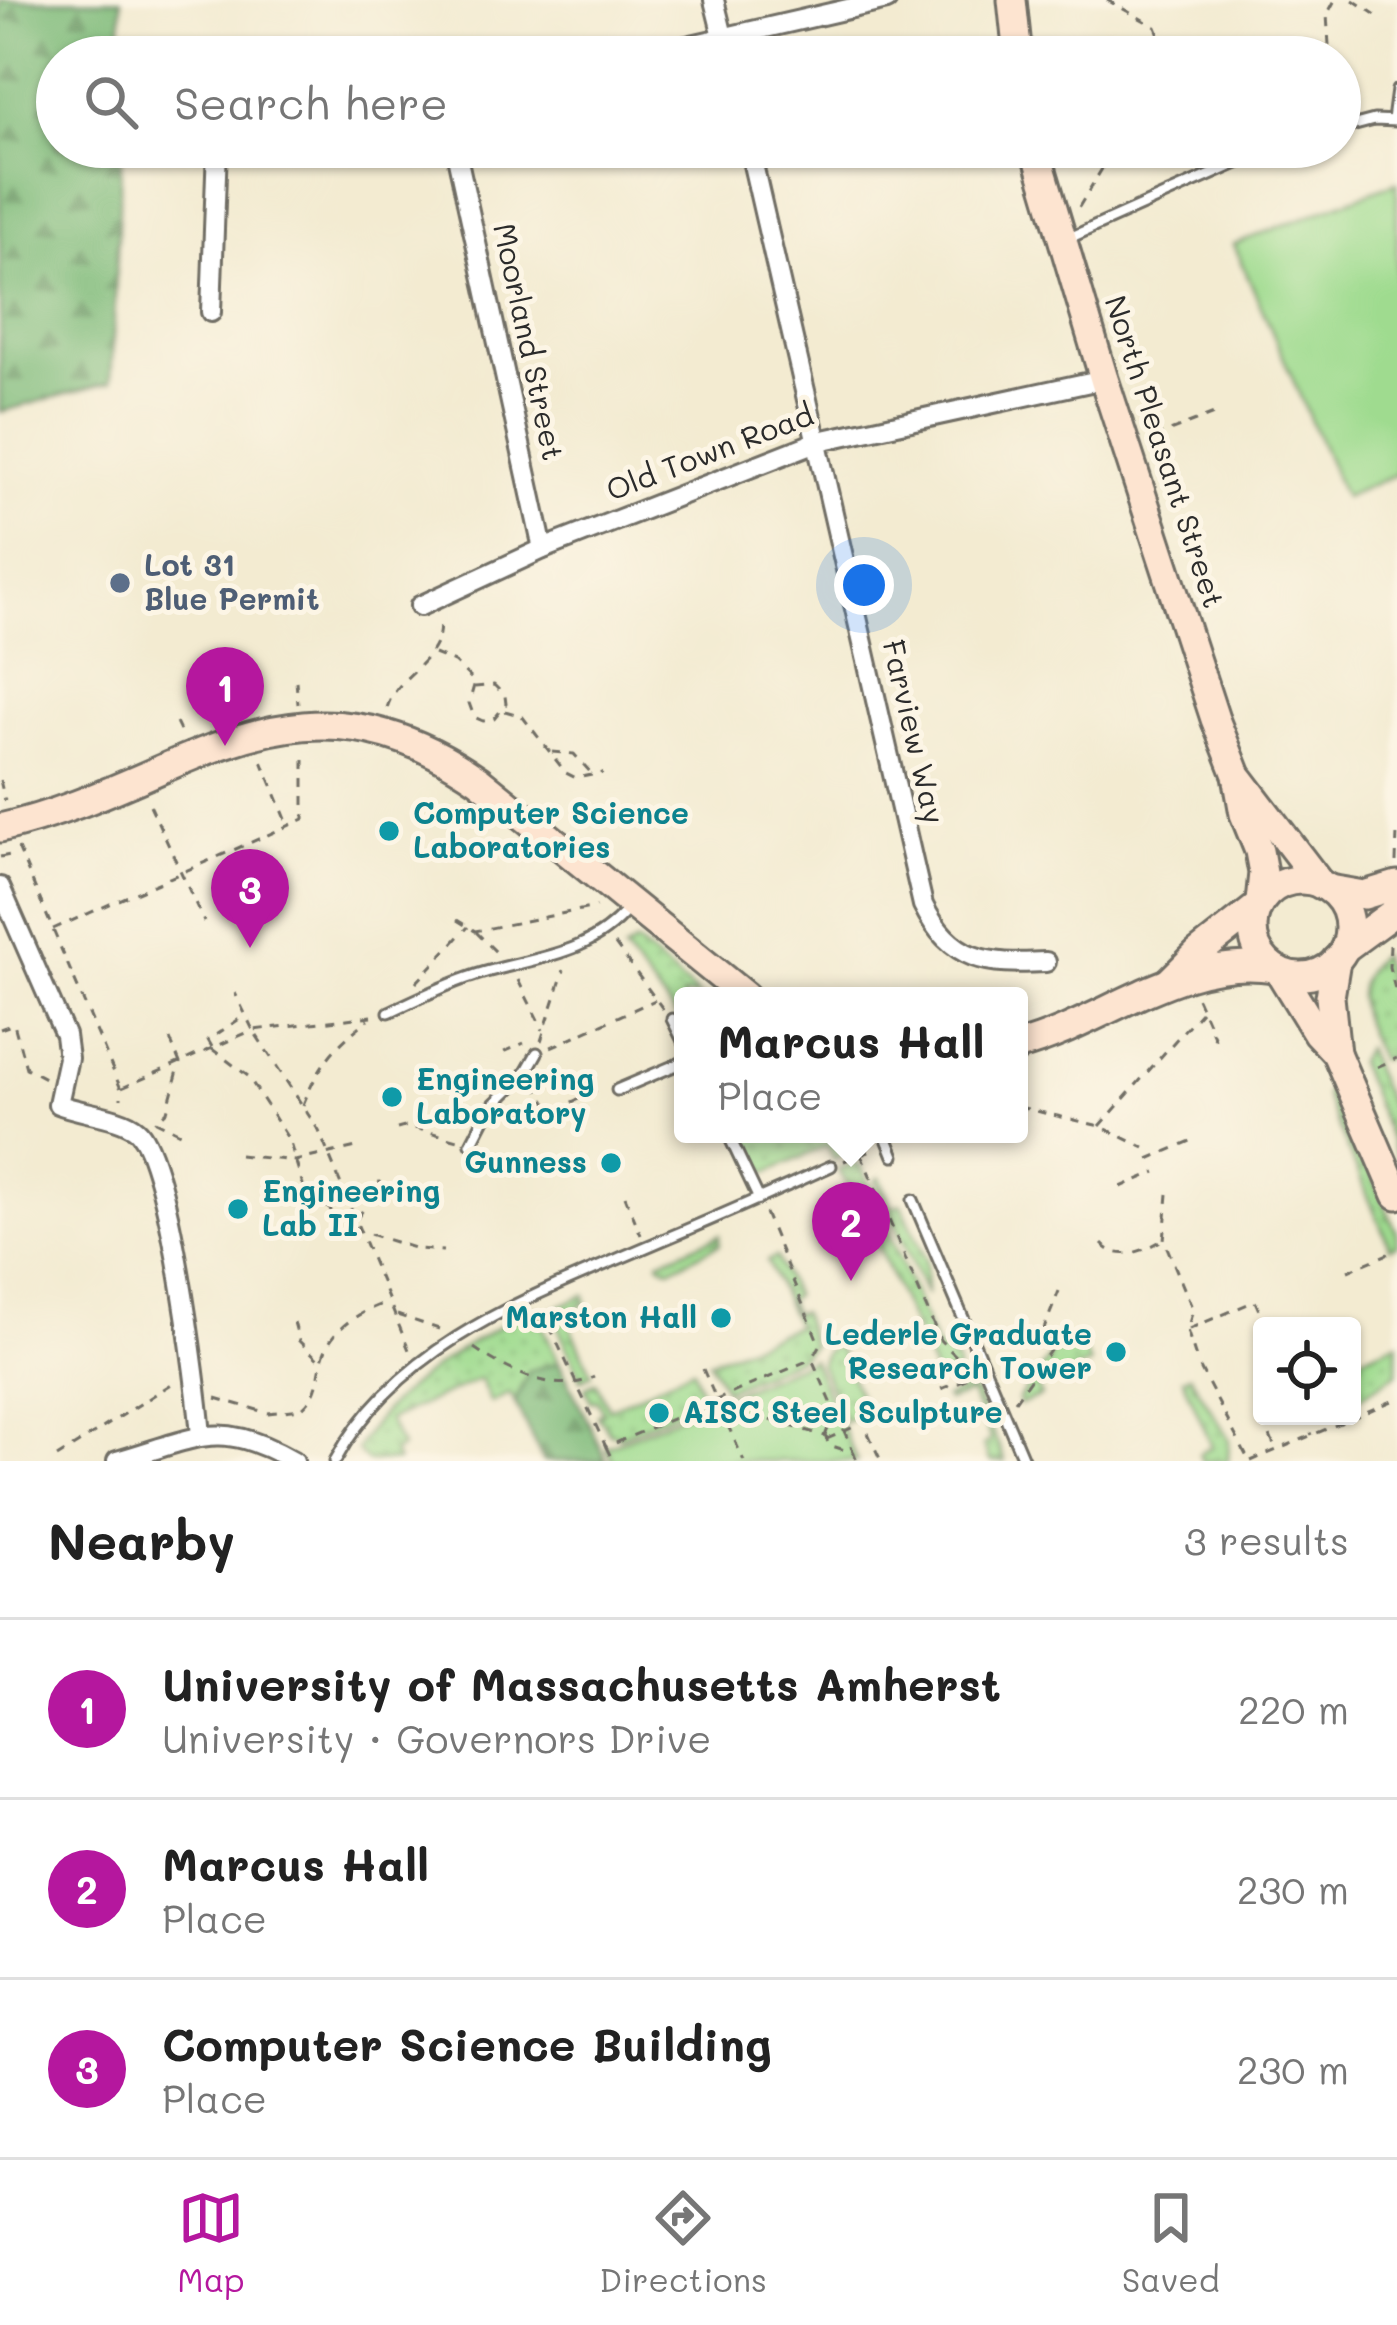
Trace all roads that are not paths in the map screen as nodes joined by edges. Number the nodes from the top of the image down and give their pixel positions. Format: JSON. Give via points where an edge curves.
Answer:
{"nodes":[{"id":1,"x":714,"y":0,"type":"edge"},
{"id":2,"x":887,"y":0,"type":"edge"},
{"id":3,"x":1012,"y":0,"type":"edge"},
{"id":4,"x":723,"y":36,"type":"edge"},
{"id":5,"x":764,"y":36,"type":"edge"},
{"id":6,"x":1016,"y":36,"type":"edge"},
{"id":7,"x":1397,"y":90,"type":"edge"},
{"id":8,"x":1395,"y":120,"type":"edge"},
{"id":9,"x":1361,"y":126,"type":"edge"},
{"id":10,"x":216,"y":168,"type":"edge"},
{"id":11,"x":460,"y":168,"type":"edge"},
{"id":12,"x":754,"y":168,"type":"edge"},
{"id":13,"x":1041,"y":168,"type":"edge"},
{"id":14,"x":1226,"y":168,"type":"edge"},
{"id":15,"x":1062,"y":241,"type":"junction"},
{"id":16,"x":211,"y":312,"type":"dead end"},
{"id":17,"x":1104,"y":379,"type":"junction"},
{"id":18,"x":819,"y":442,"type":"junction"},
{"id":19,"x":543,"y":549,"type":"junction"},
{"id":20,"x":427,"y":603,"type":"road end"},
{"id":21,"x":1237,"y":776,"type":"junction"},
{"id":22,"x":8,"y":826,"type":"edge"},
{"id":23,"x":1397,"y":886,"type":"edge"},
{"id":24,"x":0,"y":887,"type":"edge"},
{"id":25,"x":1325,"y":887,"type":"junction"},
{"id":26,"x":632,"y":904,"type":"junction"},
{"id":27,"x":1259,"y":904,"type":"junction"},
{"id":28,"x":1397,"y":910,"type":"edge"},
{"id":29,"x":1341,"y":954,"type":"junction"},
{"id":30,"x":1046,"y":962,"type":"dead end"},
{"id":31,"x":1276,"y":970,"type":"junction"},
{"id":32,"x":1170,"y":981,"type":"junction"},
{"id":33,"x":734,"y":987,"type":"edge"},
{"id":34,"x":389,"y":1012,"type":"road end"},
{"id":35,"x":672,"y":1019,"type":"road end"},
{"id":36,"x":674,"y":1023,"type":"edge"},
{"id":37,"x":1028,"y":1043,"type":"edge"},
{"id":38,"x":537,"y":1053,"type":"road end"},
{"id":39,"x":1336,"y":1053,"type":"junction"},
{"id":40,"x":674,"y":1066,"type":"edge"},
{"id":41,"x":617,"y":1090,"type":"road end"},
{"id":42,"x":732,"y":1143,"type":"edge"},
{"id":43,"x":889,"y":1143,"type":"edge"},
{"id":44,"x":471,"y":1144,"type":"road end"},
{"id":45,"x":894,"y":1156,"type":"dead end"},
{"id":46,"x":831,"y":1166,"type":"dead end"},
{"id":47,"x":1397,"y":1195,"type":"edge"},
{"id":48,"x":759,"y":1199,"type":"junction"},
{"id":49,"x":913,"y":1200,"type":"dead end"},
{"id":50,"x":201,"y":1436,"type":"junction"},
{"id":51,"x":117,"y":1461,"type":"edge"},
{"id":52,"x":294,"y":1461,"type":"edge"},
{"id":53,"x":335,"y":1461,"type":"edge"},
{"id":54,"x":1024,"y":1461,"type":"edge"}],
"edges":[{"from":1,"to":4,"type":"street"},
{"from":2,"to":5,"type":"street"},
{"from":3,"to":6,"type":"main road"},
{"from":7,"to":8,"type":"lane"},
{"from":8,"to":9,"type":"lane"},
{"from":10,"to":16,"type":"street"},
{"from":11,"to":19,"type":"street","name":"Moorland Street"},
{"from":12,"to":18,"type":"street","name":"Farview Way"},
{"from":13,"to":15,"type":"main road","name":"North Pleasant Street"},
{"from":14,"to":15,"type":"lane"},
{"from":15,"to":17,"type":"main road","name":"North Pleasant Street"},
{"from":17,"to":18,"type":"street","name":"Old Town Road"},
{"from":17,"to":21,"type":"main road","name":"North Pleasant Street"},
{"from":18,"to":19,"type":"street","name":"Old Town Road"},
{"from":18,"to":30,"type":"street","name":"Farview Way","via":[[923,905],[936,932],[958,950],[1008,964]]},
{"from":19,"to":20,"type":"street","name":"Old Town Road"},
{"from":21,"to":25,"type":"main road","name":"North Pleasant Street"},
{"from":21,"to":27,"type":"main road","name":"North Pleasant Street","via":[[1263,873]]},
{"from":22,"to":26,"type":"main road","via":[[93,800],[238,736],[301,724],[354,726],[410,740],[463,769]]},
{"from":23,"to":25,"type":"main road","via":[[1364,895]]},
{"from":24,"to":50,"type":"street","via":[[64,1035],[68,1058],[58,1103],[128,1124],[147,1143],[172,1235]]},
{"from":25,"to":27,"type":"main road","via":[[1284,883]]},
{"from":25,"to":29,"type":"main road","via":[[1347,915]]},
{"from":26,"to":33,"type":"main road"},
{"from":26,"to":34,"type":"lane","via":[[607,932],[570,951],[466,978]]},
{"from":27,"to":31,"type":"main road","via":[[1255,944]]},
{"from":27,"to":32,"type":"main road"},
{"from":28,"to":29,"type":"main road"},
{"from":29,"to":31,"type":"main road","via":[[1318,973]]},
{"from":29,"to":39,"type":"main road","via":[[1330,997]]},
{"from":31,"to":32,"type":"main road","via":[[1239,963]]},
{"from":31,"to":39,"type":"main road"},
{"from":32,"to":37,"type":"main road"},
{"from":35,"to":36,"type":"lane"},
{"from":38,"to":44,"type":"lane","via":[[489,1108]]},
{"from":39,"to":47,"type":"main road"},
{"from":40,"to":41,"type":"lane"},
{"from":42,"to":48,"type":"lane"},
{"from":43,"to":45,"type":"lane"},
{"from":46,"to":48,"type":"lane"},
{"from":48,"to":53,"type":"lane","via":[[535,1294],[455,1338],[382,1400]]},
{"from":49,"to":54,"type":"lane"},
{"from":50,"to":51,"type":"street"},
{"from":50,"to":52,"type":"street","via":[[247,1437]]}]}
